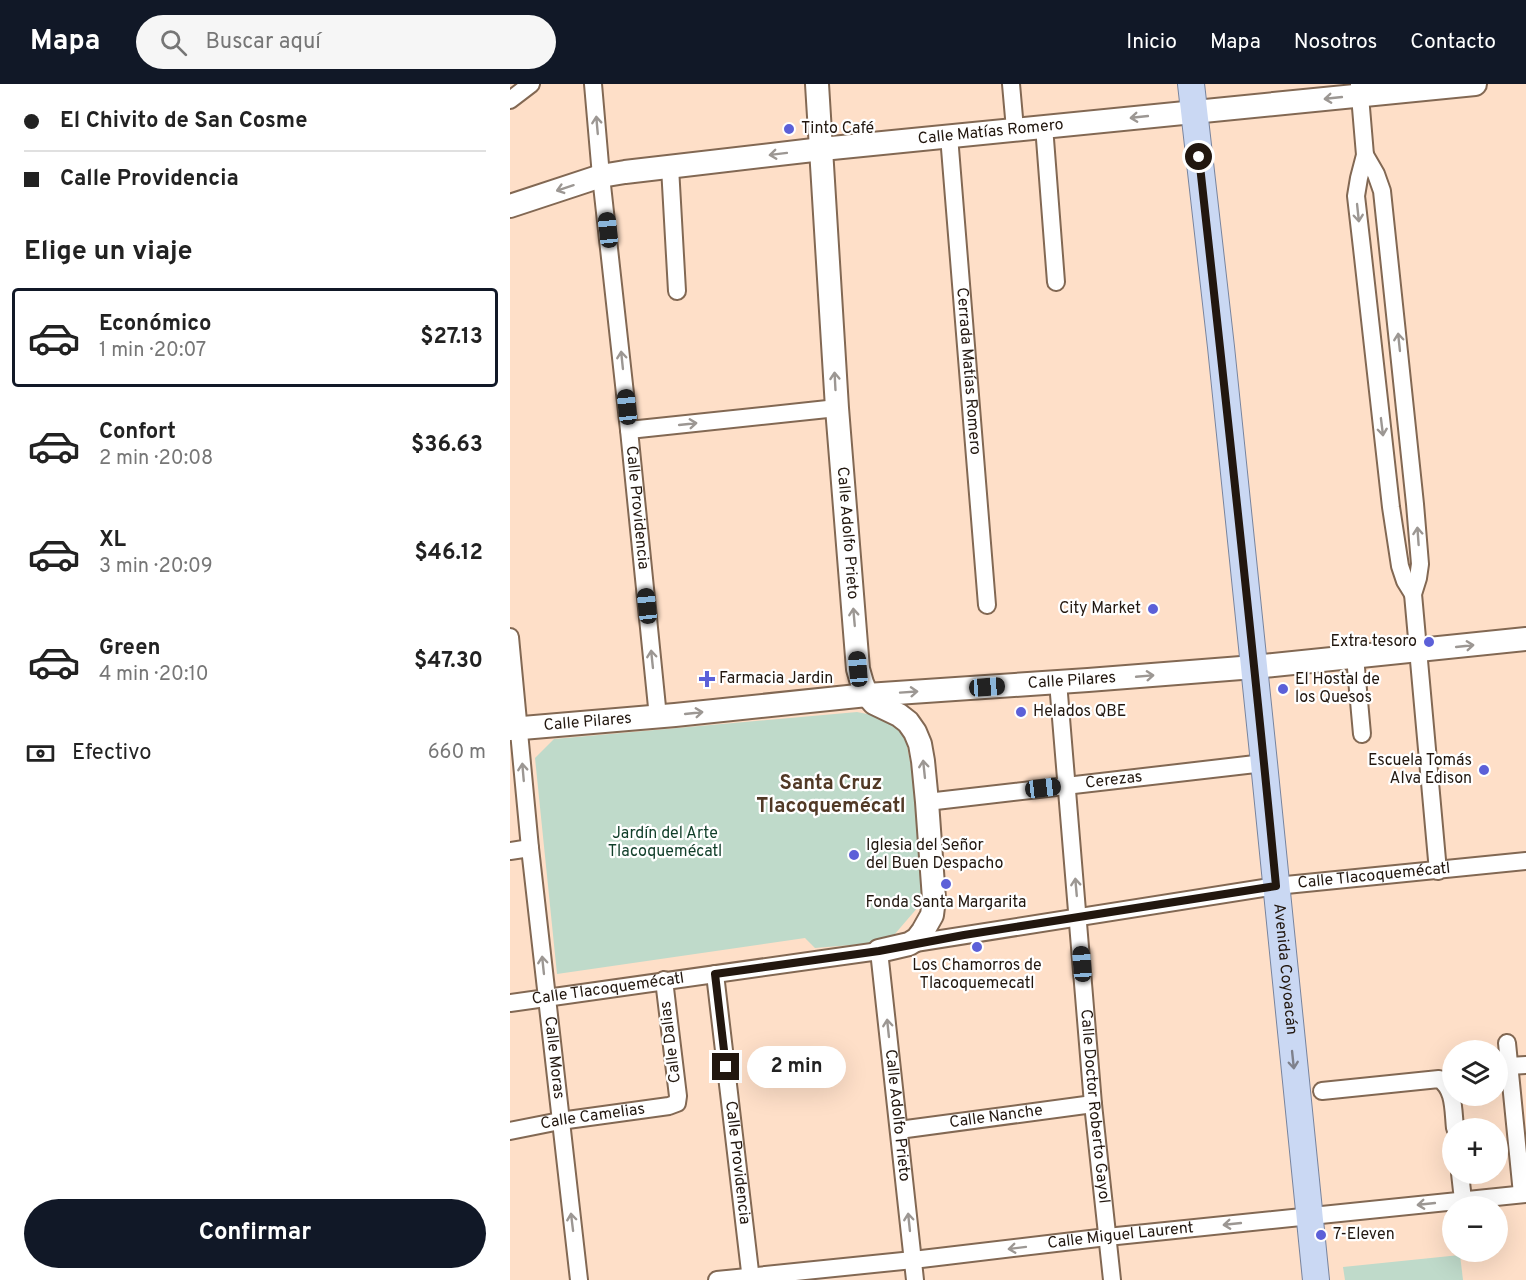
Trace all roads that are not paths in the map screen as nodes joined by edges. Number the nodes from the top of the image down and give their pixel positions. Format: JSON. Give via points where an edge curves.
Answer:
{"nodes":[{"id":1,"x":531,"y":84,"type":"edge"},
{"id":2,"x":593,"y":84,"type":"edge"},
{"id":3,"x":818,"y":84,"type":"edge"},
{"id":4,"x":1011,"y":84,"type":"edge"},
{"id":5,"x":1191,"y":84,"type":"edge"},
{"id":6,"x":1475,"y":84,"type":"edge"},
{"id":7,"x":1359,"y":90,"type":"edge"},
{"id":8,"x":510,"y":100,"type":"edge"},
{"id":9,"x":1194,"y":111,"type":"junction"},
{"id":10,"x":1044,"y":126,"type":"junction"},
{"id":11,"x":1016,"y":129,"type":"junction"},
{"id":12,"x":950,"y":136,"type":"junction"},
{"id":13,"x":822,"y":149,"type":"junction"},
{"id":14,"x":1365,"y":155,"type":"junction"},
{"id":15,"x":670,"y":167,"type":"junction"},
{"id":16,"x":601,"y":176,"type":"junction"},
{"id":17,"x":510,"y":206,"type":"edge"},
{"id":18,"x":1388,"y":246,"type":"junction"},
{"id":19,"x":1362,"y":248,"type":"junction"},
{"id":20,"x":1056,"y":282,"type":"dead end"},
{"id":21,"x":677,"y":291,"type":"dead end"},
{"id":22,"x":1403,"y":386,"type":"junction"},
{"id":23,"x":1378,"y":389,"type":"junction"},
{"id":24,"x":837,"y":408,"type":"junction"},
{"id":25,"x":629,"y":429,"type":"junction"},
{"id":26,"x":1415,"y":504,"type":"junction"},
{"id":27,"x":1391,"y":507,"type":"junction"},
{"id":28,"x":1413,"y":594,"type":"junction"},
{"id":29,"x":987,"y":605,"type":"dead end"},
{"id":30,"x":510,"y":637,"type":"edge"},
{"id":31,"x":1526,"y":639,"type":"edge"},
{"id":32,"x":1418,"y":651,"type":"junction"},
{"id":33,"x":1355,"y":657,"type":"junction"},
{"id":34,"x":1254,"y":667,"type":"junction"},
{"id":35,"x":1058,"y":682,"type":"junction"},
{"id":36,"x":867,"y":695,"type":"junction"},
{"id":37,"x":658,"y":717,"type":"junction"},
{"id":38,"x":515,"y":729,"type":"edge"},
{"id":39,"x":1362,"y":734,"type":"dead end"},
{"id":40,"x":1264,"y":763,"type":"junction"},
{"id":41,"x":1066,"y":785,"type":"junction"},
{"id":42,"x":927,"y":802,"type":"junction"},
{"id":43,"x":530,"y":848,"type":"junction"},
{"id":44,"x":510,"y":851,"type":"edge"},
{"id":45,"x":1526,"y":861,"type":"edge"},
{"id":46,"x":1437,"y":870,"type":"junction"},
{"id":47,"x":1276,"y":886,"type":"junction"},
{"id":48,"x":1078,"y":917,"type":"junction"},
{"id":49,"x":936,"y":930,"type":"junction"},
{"id":50,"x":879,"y":951,"type":"junction"},
{"id":51,"x":715,"y":974,"type":"junction"},
{"id":52,"x":664,"y":980,"type":"junction"},
{"id":53,"x":547,"y":997,"type":"junction"},
{"id":54,"x":510,"y":1003,"type":"edge"},
{"id":55,"x":1508,"y":1045,"type":"edge"},
{"id":56,"x":1518,"y":1065,"type":"edge"},
{"id":57,"x":1322,"y":1091,"type":"dead end"},
{"id":58,"x":677,"y":1103,"type":"joint"},
{"id":59,"x":1093,"y":1104,"type":"junction"},
{"id":60,"x":1454,"y":1118,"type":"edge"},
{"id":61,"x":560,"y":1121,"type":"junction"},
{"id":62,"x":899,"y":1130,"type":"junction"},
{"id":63,"x":510,"y":1131,"type":"edge"},
{"id":64,"x":1524,"y":1194,"type":"edge"},
{"id":65,"x":1504,"y":1196,"type":"edge"},
{"id":66,"x":1442,"y":1202,"type":"edge"},
{"id":67,"x":1309,"y":1217,"type":"junction"},
{"id":68,"x":1107,"y":1237,"type":"junction"},
{"id":69,"x":913,"y":1260,"type":"junction"},
{"id":70,"x":751,"y":1278,"type":"edge"},
{"id":71,"x":579,"y":1280,"type":"edge"},
{"id":72,"x":717,"y":1280,"type":"edge"},
{"id":73,"x":915,"y":1280,"type":"edge"},
{"id":74,"x":1112,"y":1280,"type":"edge"},
{"id":75,"x":1316,"y":1280,"type":"edge"}],
"edges":[{"from":1,"to":8,"type":"street"},
{"from":16,"to":2,"type":"street","name":"Calle Providencia","one_way":true},
{"from":3,"to":13,"type":"street","name":"Calle Adolfo Prieto"},
{"from":4,"to":11,"type":"street"},
{"from":5,"to":9,"type":"main road","name":"Avenida Coyoacán"},
{"from":6,"to":7,"type":"street","name":"Calle Matías Romero"},
{"from":7,"to":9,"type":"street","name":"Calle Matías Romero","one_way":true},
{"from":7,"to":14,"type":"street"},
{"from":9,"to":10,"type":"street","name":"Calle Matías Romero","one_way":true},
{"from":9,"to":34,"type":"main road","name":"Avenida Coyoacán"},
{"from":10,"to":11,"type":"street","name":"Calle Matías Romero"},
{"from":10,"to":20,"type":"street"},
{"from":11,"to":12,"type":"street","name":"Calle Matías Romero"},
{"from":12,"to":13,"type":"street","name":"Calle Matías Romero"},
{"from":12,"to":29,"type":"street","name":"Cerrada Matías Romero"},
{"from":13,"to":15,"type":"street","name":"Calle Matías Romero","one_way":true},
{"from":24,"to":13,"type":"street","name":"Calle Adolfo Prieto","one_way":true},
{"from":14,"to":18,"type":"street","via":[[1382,191]]},
{"from":14,"to":19,"type":"street","one_way":true,"via":[[1356,196]]},
{"from":15,"to":16,"type":"street","name":"Calle Matías Romero"},
{"from":15,"to":21,"type":"street"},
{"from":16,"to":17,"type":"street","name":"Calle Matías Romero","one_way":true},
{"from":25,"to":16,"type":"street","name":"Calle Providencia","one_way":true},
{"from":18,"to":19,"type":"street"},
{"from":22,"to":18,"type":"street","one_way":true},
{"from":19,"to":23,"type":"street"},
{"from":22,"to":23,"type":"street"},
{"from":22,"to":26,"type":"street"},
{"from":23,"to":27,"type":"street","one_way":true},
{"from":25,"to":24,"type":"street","one_way":true},
{"from":36,"to":24,"type":"street","name":"Calle Adolfo Prieto","one_way":true,"via":[[858,669]]},
{"from":37,"to":25,"type":"street","name":"Calle Providencia","one_way":true},
{"from":26,"to":27,"type":"street"},
{"from":28,"to":26,"type":"street","one_way":true,"via":[[1420,564]]},
{"from":27,"to":28,"type":"street","via":[[1400,566]]},
{"from":28,"to":32,"type":"street"},
{"from":30,"to":38,"type":"street","name":"Calle Moras"},
{"from":32,"to":31,"type":"street","name":"Calle Pilares","one_way":true},
{"from":32,"to":33,"type":"street","name":"Calle Pilares"},
{"from":32,"to":46,"type":"street"},
{"from":33,"to":34,"type":"street","name":"Calle Pilares"},
{"from":33,"to":39,"type":"street"},
{"from":35,"to":34,"type":"street","name":"Calle Pilares","one_way":true},
{"from":34,"to":40,"type":"main road","name":"Avenida Coyoacán"},
{"from":36,"to":35,"type":"street","name":"Calle Pilares","one_way":true},
{"from":35,"to":41,"type":"street","name":"Calle Doctor Roberto Gayol"},
{"from":37,"to":36,"type":"street","name":"Calle Pilares","one_way":true},
{"from":42,"to":36,"type":"street","one_way":true,"via":[[915,732],[899,715],[874,704]]},
{"from":37,"to":38,"type":"street","name":"Calle Pilares"},
{"from":43,"to":38,"type":"street","name":"Calle Moras","one_way":true},
{"from":40,"to":41,"type":"street","name":"Cerezas"},
{"from":40,"to":47,"type":"main road","name":"Avenida Coyoacán"},
{"from":41,"to":42,"type":"street","name":"Cerezas"},
{"from":48,"to":41,"type":"street","name":"Calle Doctor Roberto Gayol","one_way":true},
{"from":42,"to":49,"type":"street"},
{"from":43,"to":44,"type":"street"},
{"from":53,"to":43,"type":"street","name":"Calle Moras","one_way":true},
{"from":45,"to":46,"type":"street","name":"Calle Tlacoquemécatl"},
{"from":46,"to":47,"type":"street","name":"Calle Tlacoquemécatl"},
{"from":47,"to":48,"type":"street","name":"Calle Tlacoquemécatl"},
{"from":47,"to":67,"type":"main road","name":"Avenida Coyoacán","one_way":true},
{"from":48,"to":49,"type":"street","name":"Calle Tlacoquemécatl"},
{"from":48,"to":59,"type":"street","name":"Calle Doctor Roberto Gayol"},
{"from":49,"to":50,"type":"street","name":"Calle Tlacoquemécatl","via":[[909,944]]},
{"from":50,"to":51,"type":"street","name":"Calle Tlacoquemécatl"},
{"from":62,"to":50,"type":"street","name":"Calle Adolfo Prieto","one_way":true},
{"from":51,"to":52,"type":"street","name":"Calle Tlacoquemécatl"},
{"from":51,"to":70,"type":"street","name":"Calle Providencia"},
{"from":52,"to":53,"type":"street","name":"Calle Tlacoquemécatl"},
{"from":52,"to":58,"type":"street","name":"Calle Dalias"},
{"from":53,"to":54,"type":"street","name":"Calle Tlacoquemécatl"},
{"from":53,"to":61,"type":"street","name":"Calle Moras"},
{"from":55,"to":56,"type":"street"},
{"from":56,"to":64,"type":"street"},
{"from":57,"to":60,"type":"street","via":[[1439,1079],[1451,1094]]},
{"from":58,"to":61,"type":"street","name":"Calle Camelias"},
{"from":59,"to":62,"type":"street","name":"Calle Nanche"},
{"from":59,"to":68,"type":"street","name":"Calle Doctor Roberto Gayol"},
{"from":61,"to":63,"type":"street","name":"Calle Camelias"},
{"from":71,"to":61,"type":"street","name":"Calle Moras","one_way":true},
{"from":69,"to":62,"type":"street","name":"Calle Adolfo Prieto","one_way":true},
{"from":64,"to":65,"type":"street","name":"Calle Miguel Laurent"},
{"from":66,"to":67,"type":"street","name":"Calle Miguel Laurent","one_way":true},
{"from":67,"to":68,"type":"street","name":"Calle Miguel Laurent","one_way":true},
{"from":67,"to":75,"type":"main road","name":"Avenida Coyoacán"},
{"from":68,"to":69,"type":"street","name":"Calle Miguel Laurent","one_way":true},
{"from":68,"to":74,"type":"street","name":"Calle Doctor Roberto Gayol"},
{"from":69,"to":70,"type":"street","name":"Calle Miguel Laurent"},
{"from":69,"to":73,"type":"street","name":"Calle Adolfo Prieto"},
{"from":70,"to":72,"type":"street","name":"Calle Miguel Laurent"}]}
